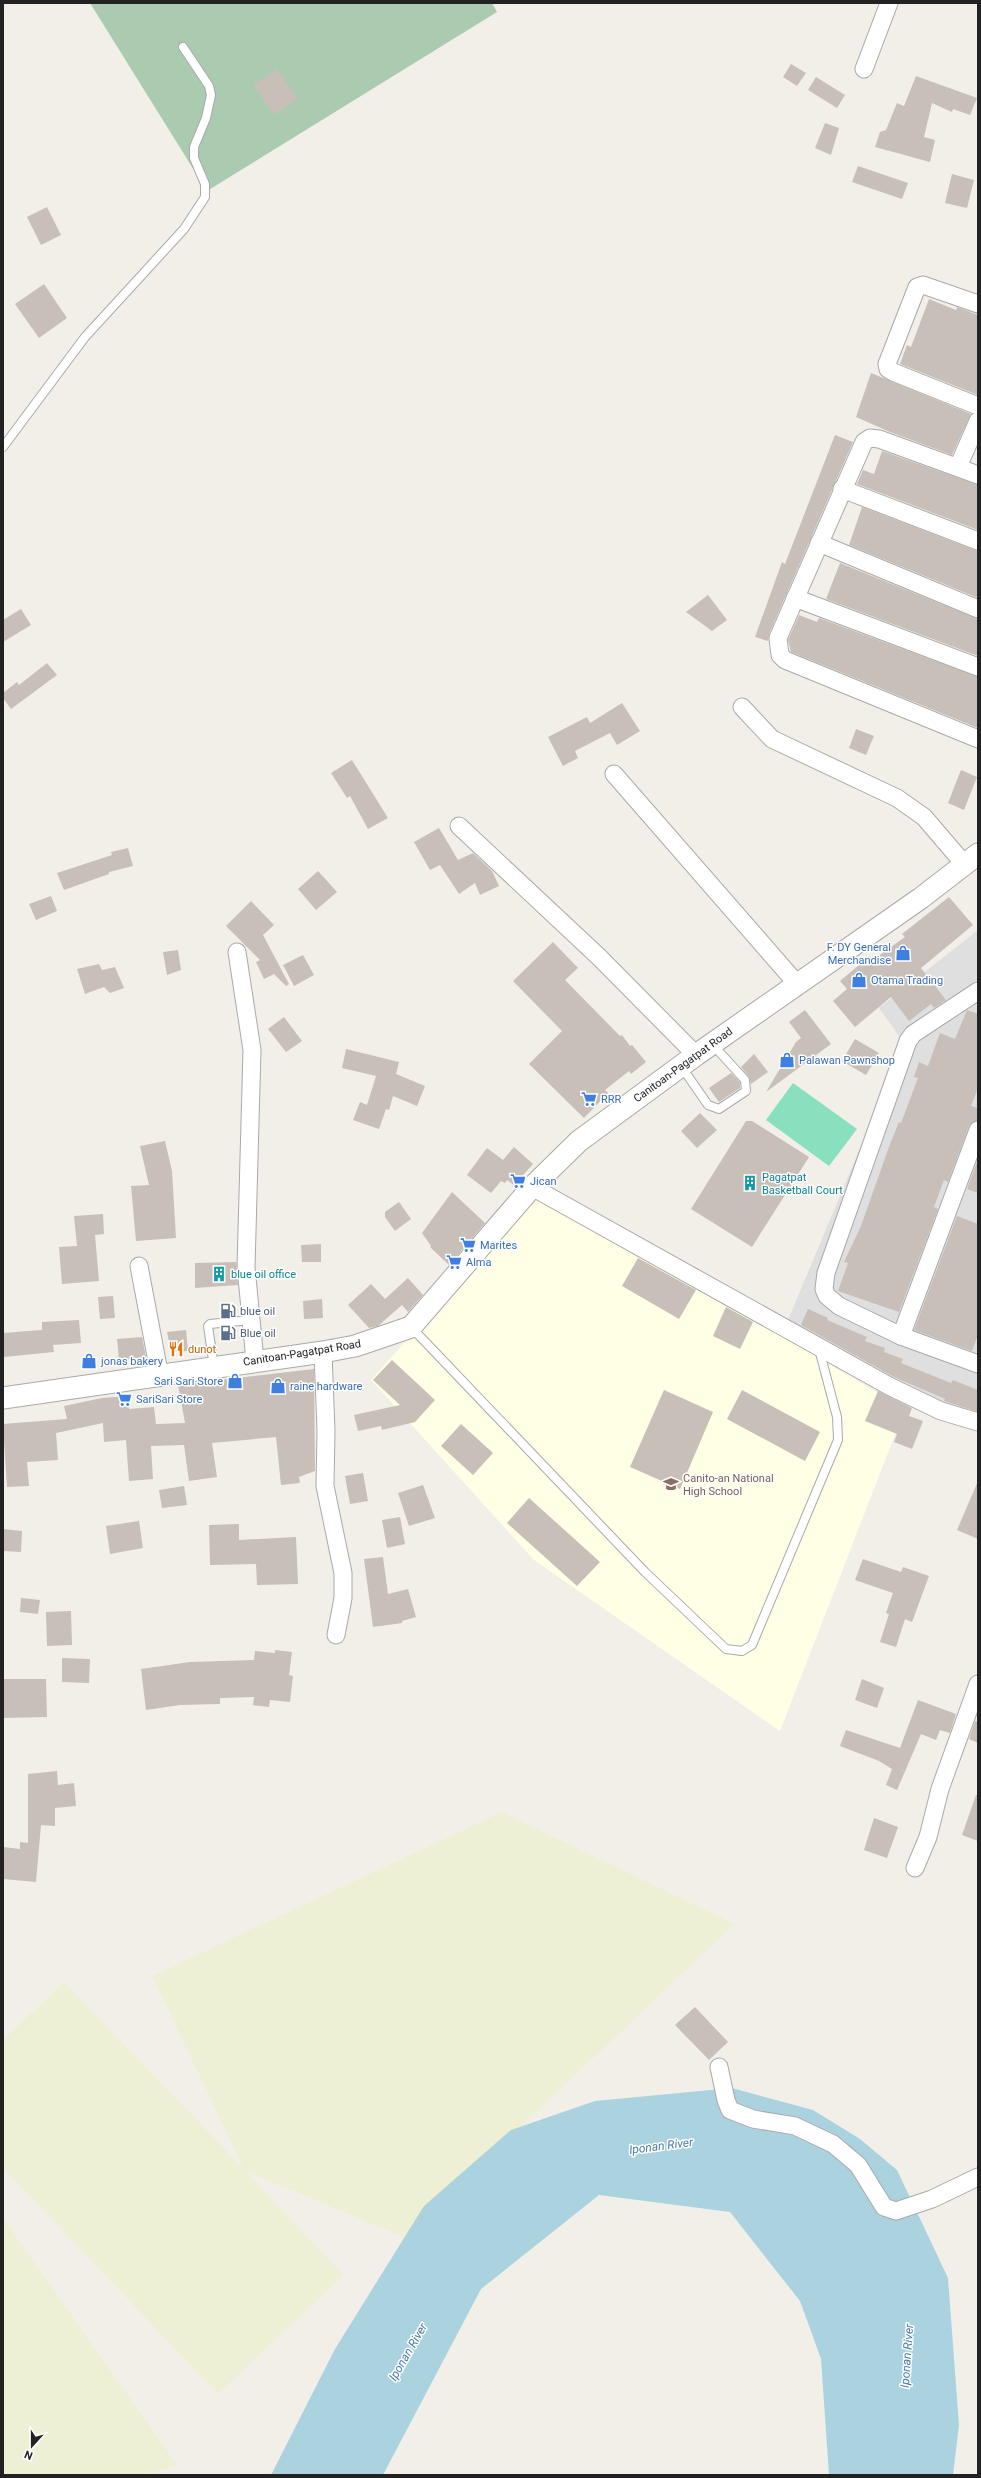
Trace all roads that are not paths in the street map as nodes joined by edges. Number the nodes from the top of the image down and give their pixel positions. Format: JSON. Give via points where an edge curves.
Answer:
{"nodes":[{"id":1,"x":890,"y":3,"type":"edge"},
{"id":2,"x":182,"y":47,"type":"dead end"},
{"id":3,"x":864,"y":69,"type":"dead end"},
{"id":4,"x":978,"y":304,"type":"edge"},
{"id":5,"x":978,"y":406,"type":"edge"},
{"id":6,"x":978,"y":421,"type":"edge"},
{"id":7,"x":3,"y":447,"type":"edge"},
{"id":8,"x":958,"y":467,"type":"junction"},
{"id":9,"x":978,"y":475,"type":"edge"},
{"id":10,"x":842,"y":489,"type":"junction"},
{"id":11,"x":978,"y":541,"type":"edge"},
{"id":12,"x":819,"y":543,"type":"junction"},
{"id":13,"x":795,"y":598,"type":"junction"},
{"id":14,"x":978,"y":609,"type":"edge"},
{"id":15,"x":978,"y":667,"type":"edge"},
{"id":16,"x":742,"y":707,"type":"dead end"},
{"id":17,"x":978,"y":739,"type":"edge"},
{"id":18,"x":614,"y":774,"type":"dead end"},
{"id":19,"x":459,"y":826,"type":"dead end"},
{"id":20,"x":972,"y":860,"type":"edge"},
{"id":21,"x":237,"y":952,"type":"dead end"},
{"id":22,"x":798,"y":985,"type":"junction"},
{"id":23,"x":978,"y":991,"type":"edge"},
{"id":24,"x":696,"y":1055,"type":"junction"},
{"id":25,"x":978,"y":1130,"type":"edge"},
{"id":26,"x":532,"y":1186,"type":"junction"},
{"id":27,"x":139,"y":1266,"type":"dead end"},
{"id":28,"x":250,"y":1320,"type":"junction"},
{"id":29,"x":411,"y":1327,"type":"junction"},
{"id":30,"x":901,"y":1336,"type":"junction"},
{"id":31,"x":818,"y":1348,"type":"junction"},
{"id":32,"x":323,"y":1352,"type":"junction"},
{"id":33,"x":255,"y":1361,"type":"junction"},
{"id":34,"x":978,"y":1364,"type":"edge"},
{"id":35,"x":214,"y":1368,"type":"junction"},
{"id":36,"x":160,"y":1377,"type":"junction"},
{"id":37,"x":3,"y":1398,"type":"edge"},
{"id":38,"x":978,"y":1422,"type":"edge"},
{"id":39,"x":336,"y":1635,"type":"dead end"},
{"id":40,"x":978,"y":1684,"type":"edge"},
{"id":41,"x":915,"y":1868,"type":"dead end"},
{"id":42,"x":719,"y":2067,"type":"dead end"},
{"id":43,"x":978,"y":2176,"type":"edge"}],
"edges":[{"from":1,"to":3,"type":"street"},
{"from":2,"to":7,"type":"lane","via":[[209,86],[211,95],[194,147],[194,158],[205,184],[205,197],[184,229],[85,337]]},
{"from":4,"to":5,"type":"street","via":[[923,285],[917,287],[887,364],[888,369],[893,372]]},
{"from":6,"to":8,"type":"street"},
{"from":8,"to":9,"type":"street"},
{"from":8,"to":10,"type":"street","via":[[870,438],[864,442]]},
{"from":10,"to":11,"type":"street"},
{"from":10,"to":12,"type":"street"},
{"from":12,"to":13,"type":"street"},
{"from":12,"to":14,"type":"street"},
{"from":13,"to":15,"type":"street"},
{"from":13,"to":17,"type":"street","via":[[778,638],[780,655],[785,660]]},
{"from":16,"to":20,"type":"street","via":[[772,739],[897,798],[924,817]]},
{"from":18,"to":22,"type":"street"},
{"from":19,"to":24,"type":"street","via":[[599,957]]},
{"from":20,"to":22,"type":"street","name":"Canitoan-Pagatpat Road"},
{"from":21,"to":28,"type":"street","via":[[252,1050],[245,1227]]},
{"from":22,"to":24,"type":"street","name":"Canitoan-Pagatpat Road"},
{"from":23,"to":30,"type":"street","via":[[913,1034],[908,1040],[826,1273],[824,1285],[827,1296],[839,1306]]},
{"from":24,"to":24,"type":"lane","via":[[745,1080],[746,1091],[719,1109],[708,1105]]},
{"from":24,"to":26,"type":"street","name":"Canitoan-Pagatpat Road","via":[[579,1141]]},
{"from":25,"to":30,"type":"street"},
{"from":26,"to":29,"type":"street","name":"Canitoan-Pagatpat Road"},
{"from":26,"to":31,"type":"street"},
{"from":27,"to":36,"type":"street"},
{"from":28,"to":33,"type":"street"},
{"from":28,"to":35,"type":"lane","via":[[208,1326]]},
{"from":29,"to":31,"type":"lane","via":[[646,1572],[726,1649],[742,1651],[752,1645],[838,1440],[836,1417]]},
{"from":29,"to":32,"type":"street","name":"Canitoan-Pagatpat Road","via":[[355,1346]]},
{"from":30,"to":34,"type":"street"},
{"from":31,"to":38,"type":"street","via":[[941,1411]]},
{"from":32,"to":33,"type":"street","name":"Canitoan-Pagatpat Road"},
{"from":32,"to":39,"type":"street","via":[[325,1486],[343,1573],[343,1598]]},
{"from":33,"to":35,"type":"street","name":"Canitoan-Pagatpat Road"},
{"from":35,"to":36,"type":"street","name":"Canitoan-Pagatpat Road"},
{"from":36,"to":37,"type":"street","name":"Canitoan-Pagatpat Road"},
{"from":40,"to":41,"type":"street","via":[[940,1789],[928,1837]]},
{"from":42,"to":43,"type":"street","via":[[730,2110],[753,2119],[795,2126],[833,2144],[858,2164],[884,2207],[896,2211],[932,2198]]}]}
